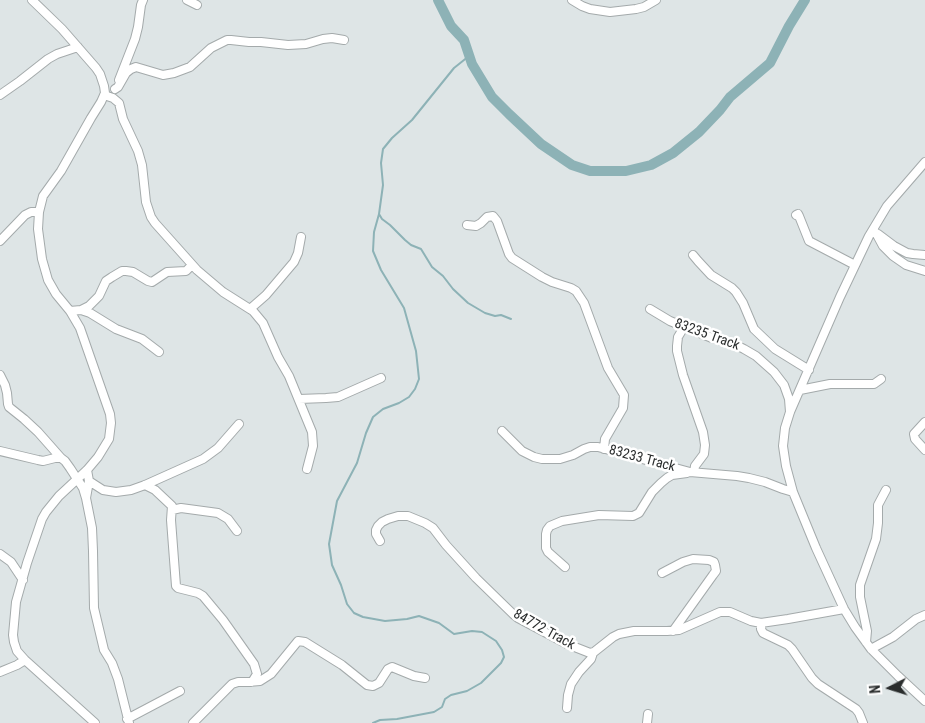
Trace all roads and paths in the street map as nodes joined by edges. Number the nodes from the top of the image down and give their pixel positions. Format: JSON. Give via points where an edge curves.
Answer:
{"nodes":[{"id":1,"x":32,"y":0,"type":"edge"},
{"id":2,"x":143,"y":0,"type":"edge"},
{"id":3,"x":187,"y":0,"type":"edge"},
{"id":4,"x":572,"y":0,"type":"edge"},
{"id":5,"x":656,"y":0,"type":"edge"},
{"id":6,"x":198,"y":5,"type":"dead end"},
{"id":7,"x":344,"y":40,"type":"dead end"},
{"id":8,"x":78,"y":47,"type":"junction"},
{"id":9,"x":115,"y":89,"type":"junction"},
{"id":10,"x":0,"y":95,"type":"edge"},
{"id":11,"x":107,"y":96,"type":"junction"},
{"id":12,"x":925,"y":162,"type":"edge"},
{"id":13,"x":39,"y":212,"type":"junction"},
{"id":14,"x":796,"y":215,"type":"dead end"},
{"id":15,"x":467,"y":225,"type":"dead end"},
{"id":16,"x":874,"y":232,"type":"junction"},
{"id":17,"x":301,"y":237,"type":"dead end"},
{"id":18,"x":0,"y":241,"type":"edge"},
{"id":19,"x":693,"y":255,"type":"dead end"},
{"id":20,"x":925,"y":255,"type":"edge"},
{"id":21,"x":855,"y":265,"type":"junction"},
{"id":22,"x":192,"y":266,"type":"junction"},
{"id":23,"x":925,"y":271,"type":"edge"},
{"id":24,"x":250,"y":308,"type":"junction"},
{"id":25,"x":650,"y":309,"type":"dead end"},
{"id":26,"x":81,"y":310,"type":"junction"},
{"id":27,"x":70,"y":311,"type":"junction"},
{"id":28,"x":684,"y":328,"type":"junction"},
{"id":29,"x":159,"y":352,"type":"dead end"},
{"id":30,"x":809,"y":370,"type":"junction"},
{"id":31,"x":0,"y":375,"type":"edge"},
{"id":32,"x":381,"y":378,"type":"dead end"},
{"id":33,"x":881,"y":380,"type":"dead end"},
{"id":34,"x":800,"y":390,"type":"junction"},
{"id":35,"x":299,"y":398,"type":"junction"},
{"id":36,"x":790,"y":412,"type":"junction"},
{"id":37,"x":925,"y":422,"type":"edge"},
{"id":38,"x":239,"y":424,"type":"dead end"},
{"id":39,"x":502,"y":431,"type":"dead end"},
{"id":40,"x":604,"y":449,"type":"junction"},
{"id":41,"x":925,"y":450,"type":"edge"},
{"id":42,"x":0,"y":451,"type":"edge"},
{"id":43,"x":61,"y":458,"type":"junction"},
{"id":44,"x":307,"y":469,"type":"dead end"},
{"id":45,"x":88,"y":470,"type":"junction"},
{"id":46,"x":692,"y":472,"type":"junction"},
{"id":47,"x":78,"y":479,"type":"junction"},
{"id":48,"x":89,"y":481,"type":"junction"},
{"id":49,"x":145,"y":485,"type":"junction"},
{"id":50,"x":886,"y":490,"type":"dead end"},
{"id":51,"x":793,"y":492,"type":"junction"},
{"id":52,"x":86,"y":498,"type":"junction"},
{"id":53,"x":172,"y":510,"type":"junction"},
{"id":54,"x":237,"y":531,"type":"dead end"},
{"id":55,"x":380,"y":541,"type":"dead end"},
{"id":56,"x":0,"y":554,"type":"edge"},
{"id":57,"x":565,"y":568,"type":"dead end"},
{"id":58,"x":662,"y":573,"type":"dead end"},
{"id":59,"x":22,"y":580,"type":"junction"},
{"id":60,"x":844,"y":610,"type":"junction"},
{"id":61,"x":925,"y":615,"type":"edge"},
{"id":62,"x":761,"y":623,"type":"junction"},
{"id":63,"x":673,"y":631,"type":"junction"},
{"id":64,"x":868,"y":645,"type":"junction"},
{"id":65,"x":593,"y":653,"type":"junction"},
{"id":66,"x":24,"y":660,"type":"junction"},
{"id":67,"x":0,"y":672,"type":"edge"},
{"id":68,"x":425,"y":678,"type":"dead end"},
{"id":69,"x":252,"y":682,"type":"junction"},
{"id":70,"x":180,"y":691,"type":"dead end"},
{"id":71,"x":925,"y":701,"type":"edge"},
{"id":72,"x":567,"y":708,"type":"dead end"},
{"id":73,"x":648,"y":714,"type":"dead end"},
{"id":74,"x":128,"y":721,"type":"edge"},
{"id":75,"x":95,"y":723,"type":"edge"},
{"id":76,"x":194,"y":723,"type":"edge"},
{"id":77,"x":647,"y":723,"type":"edge"},
{"id":78,"x":863,"y":723,"type":"edge"}],
"edges":[{"from":1,"to":8,"type":"street"},
{"from":2,"to":9,"type":"street","via":[[135,39]]},
{"from":3,"to":6,"type":"street"},
{"from":4,"to":5,"type":"street","via":[[590,9],[610,12],[644,7]]},
{"from":7,"to":9,"type":"street","via":[[332,38],[288,45],[227,40],[211,48],[190,68],[174,73],[163,75],[131,69]]},
{"from":8,"to":10,"type":"street","via":[[56,54]]},
{"from":8,"to":11,"type":"street","via":[[100,74]]},
{"from":9,"to":11,"type":"street"},
{"from":11,"to":13,"type":"street","via":[[43,196]]},
{"from":11,"to":22,"type":"street","via":[[119,104],[138,151],[151,217]]},
{"from":12,"to":16,"type":"street","via":[[887,206]]},
{"from":13,"to":18,"type":"street","via":[[25,215]]},
{"from":13,"to":27,"type":"street","via":[[39,244],[44,271],[51,287]]},
{"from":14,"to":21,"type":"street","via":[[809,241]]},
{"from":15,"to":40,"type":"street","via":[[476,226],[493,216],[512,258],[542,277],[576,291],[584,303],[608,368],[624,395],[623,408],[605,439]]},
{"from":16,"to":20,"type":"street","via":[[907,252]]},
{"from":16,"to":21,"type":"street"},
{"from":16,"to":23,"type":"street","via":[[893,256],[906,265]]},
{"from":17,"to":24,"type":"street","via":[[294,262],[266,296]]},
{"from":19,"to":30,"type":"street","via":[[711,274],[734,289],[754,329],[775,349]]},
{"from":21,"to":30,"type":"street"},
{"from":22,"to":24,"type":"street","via":[[223,292]]},
{"from":22,"to":26,"type":"street","via":[[186,271],[167,272],[152,282],[133,272],[122,272],[106,281],[96,300]]},
{"from":24,"to":35,"type":"street","via":[[263,323]]},
{"from":25,"to":28,"type":"street","name":"83235 Track"},
{"from":26,"to":27,"type":"street"},
{"from":26,"to":29,"type":"street","via":[[142,339]]},
{"from":27,"to":45,"type":"street","via":[[80,328],[110,414],[109,438]]},
{"from":28,"to":36,"type":"street","name":"83235 Track","via":[[744,348],[756,356],[784,385]]},
{"from":28,"to":46,"type":"street","via":[[678,337],[677,351],[705,445],[704,454]]},
{"from":30,"to":34,"type":"street"},
{"from":31,"to":43,"type":"street","via":[[9,407]]},
{"from":32,"to":35,"type":"street","via":[[338,397]]},
{"from":33,"to":34,"type":"street","via":[[874,384],[830,384]]},
{"from":34,"to":36,"type":"street"},
{"from":35,"to":44,"type":"street","via":[[313,439]]},
{"from":36,"to":51,"type":"street","via":[[783,446]]},
{"from":37,"to":41,"type":"street","via":[[914,436]]},
{"from":38,"to":49,"type":"street","via":[[218,448],[203,459]]},
{"from":39,"to":40,"type":"street","name":"83233 Track","via":[[522,451],[542,458],[567,458],[590,447]]},
{"from":40,"to":46,"type":"street","name":"83233 Track"},
{"from":42,"to":43,"type":"street","via":[[43,461]]},
{"from":43,"to":47,"type":"street"},
{"from":45,"to":47,"type":"street"},
{"from":45,"to":48,"type":"street"},
{"from":46,"to":51,"type":"street","name":"83233 Track","via":[[750,478]]},
{"from":46,"to":57,"type":"street","via":[[667,478],[634,516],[599,515],[550,526],[546,534],[546,548]]},
{"from":47,"to":52,"type":"street"},
{"from":47,"to":59,"type":"street","via":[[46,512]]},
{"from":48,"to":49,"type":"street","via":[[103,490],[116,492]]},
{"from":48,"to":52,"type":"street"},
{"from":49,"to":53,"type":"street","via":[[159,492]]},
{"from":50,"to":64,"type":"street","via":[[878,505],[876,539],[860,585]]},
{"from":51,"to":60,"type":"street"},
{"from":52,"to":74,"type":"street","via":[[93,539],[95,616],[104,650],[118,679]]},
{"from":53,"to":54,"type":"street","via":[[181,508],[218,513],[228,519]]},
{"from":53,"to":69,"type":"street","via":[[176,586],[203,596],[224,620],[254,664],[257,674]]},
{"from":55,"to":65,"type":"street","name":"84772 Track","via":[[376,530],[388,519],[408,516],[425,523],[518,618],[586,653]]},
{"from":56,"to":59,"type":"street"},
{"from":58,"to":63,"type":"street","via":[[693,559],[709,560],[715,565],[713,576]]},
{"from":59,"to":66,"type":"street","via":[[13,635],[14,646]]},
{"from":60,"to":62,"type":"street","name":"84772 Track"},
{"from":60,"to":64,"type":"street"},
{"from":61,"to":64,"type":"street","via":[[893,637]]},
{"from":62,"to":63,"type":"street","name":"84772 Track","via":[[730,612],[720,612]]},
{"from":62,"to":78,"type":"street","via":[[763,633],[788,645],[812,678],[856,709]]},
{"from":63,"to":65,"type":"street","name":"84772 Track","via":[[619,634]]},
{"from":64,"to":71,"type":"street"},
{"from":65,"to":72,"type":"street","via":[[571,684]]},
{"from":66,"to":67,"type":"street"},
{"from":66,"to":75,"type":"street"},
{"from":68,"to":69,"type":"street","via":[[392,667],[379,683],[367,685],[342,665],[300,641],[271,674]]},
{"from":69,"to":76,"type":"street","via":[[232,684]]},
{"from":70,"to":74,"type":"street"},
{"from":73,"to":77,"type":"street"}]}
